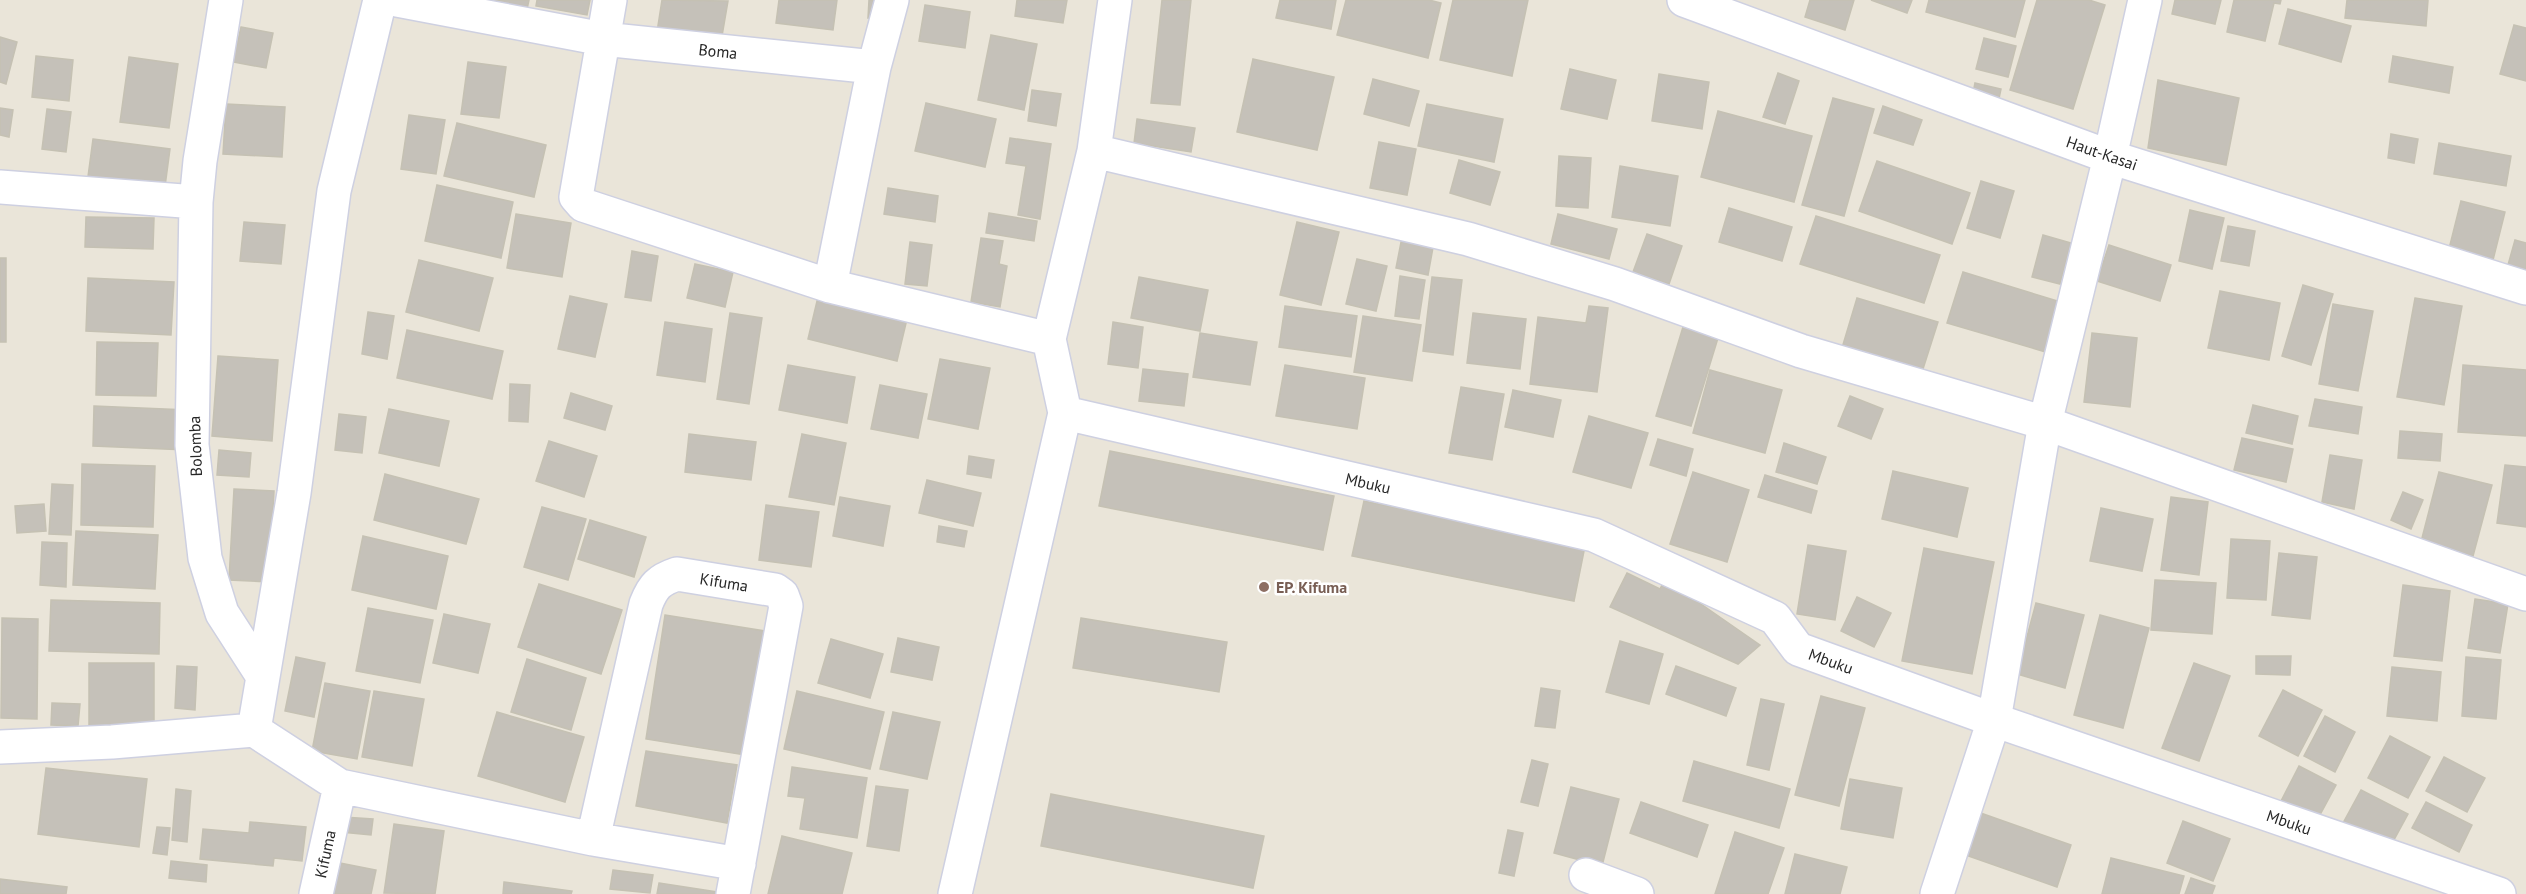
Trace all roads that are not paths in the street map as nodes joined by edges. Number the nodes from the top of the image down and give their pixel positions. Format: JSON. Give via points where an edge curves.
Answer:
{"nodes":[{"id":1,"x":225,"y":0,"type":"edge"},
{"id":2,"x":380,"y":0,"type":"edge"},
{"id":3,"x":397,"y":0,"type":"edge"},
{"id":4,"x":610,"y":0,"type":"edge"},
{"id":5,"x":892,"y":0,"type":"edge"},
{"id":6,"x":1115,"y":0,"type":"edge"},
{"id":7,"x":1684,"y":0,"type":"edge"},
{"id":8,"x":2145,"y":0,"type":"edge"},
{"id":9,"x":603,"y":39,"type":"junction"},
{"id":10,"x":873,"y":67,"type":"junction"},
{"id":11,"x":1094,"y":151,"type":"junction"},
{"id":12,"x":2110,"y":157,"type":"junction"},
{"id":13,"x":0,"y":187,"type":"edge"},
{"id":14,"x":196,"y":202,"type":"junction"},
{"id":15,"x":830,"y":285,"type":"junction"},
{"id":16,"x":2526,"y":288,"type":"edge"},
{"id":17,"x":1049,"y":339,"type":"junction"},
{"id":18,"x":1065,"y":413,"type":"junction"},
{"id":19,"x":2045,"y":423,"type":"junction"},
{"id":20,"x":2526,"y":594,"type":"edge"},
{"id":21,"x":262,"y":675,"type":"junction"},
{"id":22,"x":1994,"y":720,"type":"junction"},
{"id":23,"x":254,"y":730,"type":"junction"},
{"id":24,"x":0,"y":747,"type":"edge"},
{"id":25,"x":340,"y":786,"type":"junction"},
{"id":26,"x":593,"y":839,"type":"junction"},
{"id":27,"x":1586,"y":875,"type":"dead end"},
{"id":28,"x":736,"y":879,"type":"edge"},
{"id":29,"x":316,"y":894,"type":"edge"},
{"id":30,"x":955,"y":894,"type":"edge"},
{"id":31,"x":1637,"y":894,"type":"edge"},
{"id":32,"x":1937,"y":894,"type":"edge"},
{"id":33,"x":2499,"y":894,"type":"edge"}],
"edges":[{"from":1,"to":14,"type":"street","name":"Bolomba"},
{"from":2,"to":21,"type":"street","via":[[334,191],[294,493]]},
{"from":3,"to":9,"type":"street","name":"Boma"},
{"from":4,"to":9,"type":"street"},
{"from":5,"to":10,"type":"street"},
{"from":6,"to":11,"type":"street"},
{"from":7,"to":12,"type":"street","name":"Haut-Kasai"},
{"from":8,"to":12,"type":"street"},
{"from":9,"to":10,"type":"street","name":"Boma"},
{"from":9,"to":15,"type":"street","via":[[578,201]]},
{"from":10,"to":15,"type":"street"},
{"from":11,"to":17,"type":"street"},
{"from":11,"to":19,"type":"street","via":[[1468,239],[1615,284],[1801,351]]},
{"from":12,"to":16,"type":"street","name":"Haut-Kasai"},
{"from":12,"to":19,"type":"street"},
{"from":13,"to":14,"type":"street"},
{"from":14,"to":21,"type":"street","name":"Bolomba","via":[[192,445],[205,558],[222,614]]},
{"from":15,"to":17,"type":"street"},
{"from":17,"to":18,"type":"street"},
{"from":18,"to":22,"type":"street","name":"Mbuku","via":[[1594,535],[1775,618],[1798,649]]},
{"from":18,"to":30,"type":"street"},
{"from":19,"to":20,"type":"street"},
{"from":19,"to":22,"type":"street"},
{"from":21,"to":23,"type":"street"},
{"from":22,"to":32,"type":"street"},
{"from":22,"to":33,"type":"street","name":"Mbuku"},
{"from":23,"to":24,"type":"street"},
{"from":23,"to":25,"type":"street"},
{"from":25,"to":26,"type":"street","name":"Kifuma"},
{"from":25,"to":29,"type":"street","name":"Kifuma"},
{"from":26,"to":28,"type":"street","name":"Kifuma"},
{"from":26,"to":28,"type":"street","name":"Kifuma","via":[[652,588],[677,574],[768,588],[782,595],[786,606]]},
{"from":27,"to":31,"type":"street"}]}
